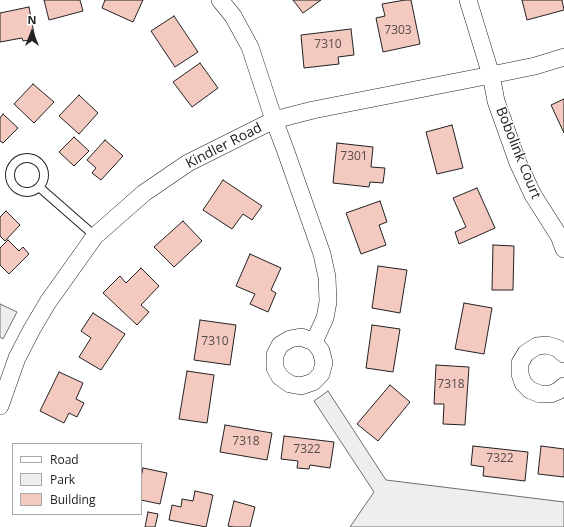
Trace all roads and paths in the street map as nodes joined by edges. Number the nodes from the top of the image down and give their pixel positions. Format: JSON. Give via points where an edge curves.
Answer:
{"nodes":[{"id":1,"x":220,"y":0,"type":"edge"},
{"id":2,"x":468,"y":0,"type":"edge"},
{"id":3,"x":564,"y":57,"type":"edge"},
{"id":4,"x":490,"y":75,"type":"junction"},
{"id":5,"x":274,"y":120,"type":"junction"},
{"id":6,"x":39,"y":187,"type":"junction"},
{"id":7,"x":95,"y":236,"type":"junction"},
{"id":8,"x":564,"y":249,"type":"edge"},
{"id":9,"x":314,"y":342,"type":"dead end"},
{"id":10,"x":562,"y":347,"type":"edge"},
{"id":11,"x":564,"y":386,"type":"edge"},
{"id":12,"x":0,"y":406,"type":"edge"}],
"edges":[{"from":1,"to":5,"type":"street","via":[[233,16],[250,47]]},
{"from":2,"to":4,"type":"street","name":"Bobolink Court"},
{"from":3,"to":4,"type":"street","name":"Kindler Road"},
{"from":4,"to":5,"type":"street","name":"Kindler Road"},
{"from":4,"to":8,"type":"street","name":"Bobolink Court","via":[[496,101],[518,163],[532,195],[559,236]]},
{"from":5,"to":7,"type":"street","name":"Kindler Road","via":[[188,163],[144,193]]},
{"from":5,"to":9,"type":"street","via":[[322,254],[327,277],[328,302],[325,318]]},
{"from":6,"to":6,"type":"lane","via":[[44,177],[37,161],[26,158],[11,167],[11,183],[14,188],[30,192]]},
{"from":6,"to":7,"type":"lane"},
{"from":7,"to":12,"type":"street","name":"Kindler Road","via":[[32,329],[17,358]]},
{"from":10,"to":11,"type":"street","via":[[537,346],[526,353],[520,363],[520,374],[523,383],[530,390],[540,394],[551,394]]}]}
